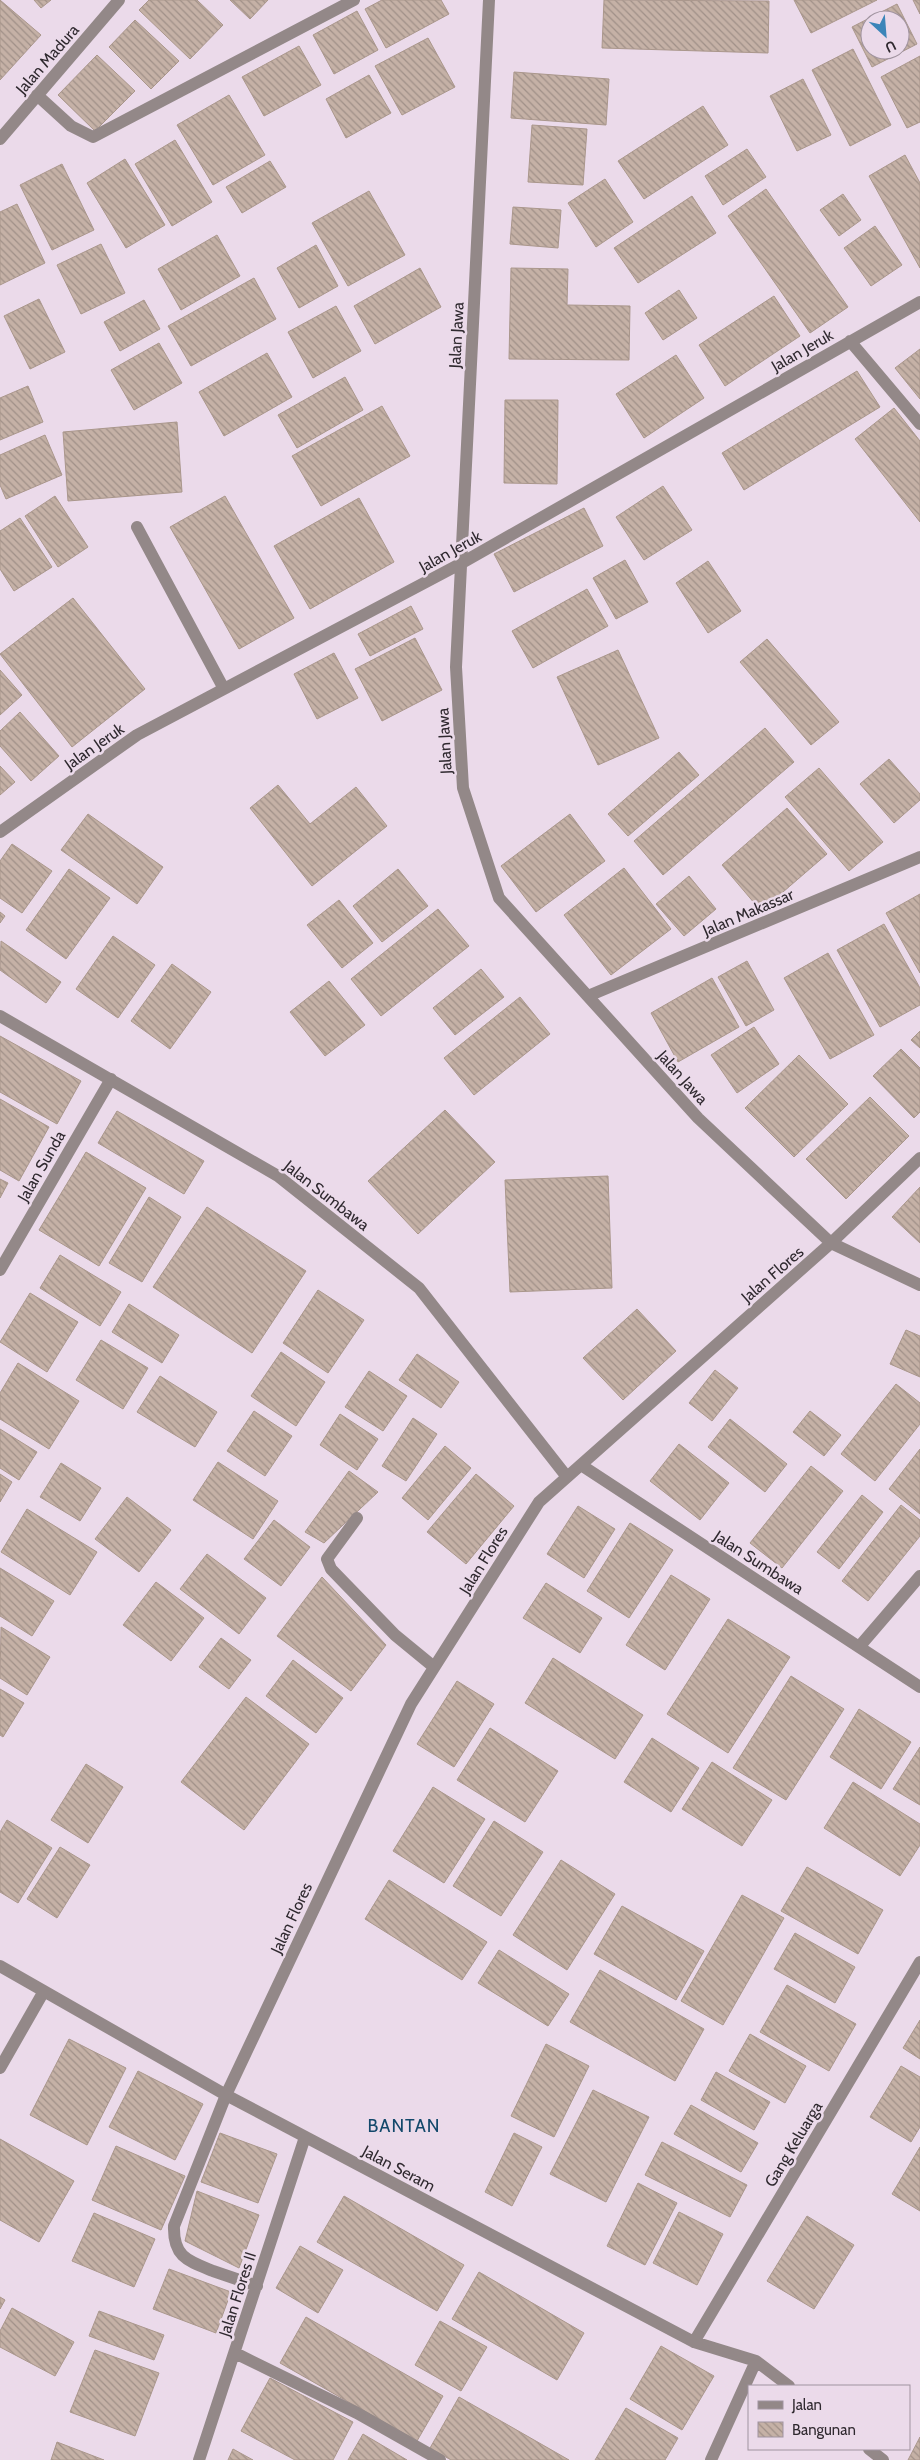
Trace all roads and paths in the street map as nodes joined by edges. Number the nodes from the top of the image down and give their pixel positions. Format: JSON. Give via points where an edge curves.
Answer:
{"nodes":[{"id":1,"x":119,"y":0,"type":"edge"},
{"id":2,"x":354,"y":0,"type":"edge"},
{"id":3,"x":489,"y":0,"type":"edge"},
{"id":4,"x":37,"y":96,"type":"junction"},
{"id":5,"x":0,"y":138,"type":"edge"},
{"id":6,"x":920,"y":302,"type":"edge"},
{"id":7,"x":850,"y":341,"type":"junction"},
{"id":8,"x":920,"y":424,"type":"edge"},
{"id":9,"x":136,"y":527,"type":"dead end"},
{"id":10,"x":460,"y":564,"type":"junction"},
{"id":11,"x":224,"y":689,"type":"junction"},
{"id":12,"x":0,"y":832,"type":"edge"},
{"id":13,"x":920,"y":857,"type":"edge"},
{"id":14,"x":588,"y":996,"type":"junction"},
{"id":15,"x":0,"y":1016,"type":"edge"},
{"id":16,"x":111,"y":1079,"type":"junction"},
{"id":17,"x":920,"y":1158,"type":"edge"},
{"id":18,"x":831,"y":1243,"type":"junction"},
{"id":19,"x":0,"y":1270,"type":"edge"},
{"id":20,"x":920,"y":1285,"type":"edge"},
{"id":21,"x":580,"y":1465,"type":"junction"},
{"id":22,"x":567,"y":1477,"type":"junction"},
{"id":23,"x":357,"y":1518,"type":"dead end"},
{"id":24,"x":920,"y":1576,"type":"edge"},
{"id":25,"x":859,"y":1647,"type":"junction"},
{"id":26,"x":434,"y":1667,"type":"junction"},
{"id":27,"x":920,"y":1686,"type":"edge"},
{"id":28,"x":920,"y":1962,"type":"edge"},
{"id":29,"x":0,"y":1966,"type":"edge"},
{"id":30,"x":44,"y":1991,"type":"junction"},
{"id":31,"x":0,"y":2068,"type":"edge"},
{"id":32,"x":226,"y":2095,"type":"junction"},
{"id":33,"x":305,"y":2137,"type":"junction"},
{"id":34,"x":258,"y":2286,"type":"junction"},
{"id":35,"x":694,"y":2342,"type":"junction"},
{"id":36,"x":235,"y":2352,"type":"junction"},
{"id":37,"x":756,"y":2361,"type":"junction"},
{"id":38,"x":788,"y":2385,"type":"edge"},
{"id":39,"x":870,"y":2450,"type":"edge"},
{"id":40,"x":199,"y":2460,"type":"edge"},
{"id":41,"x":440,"y":2460,"type":"edge"},
{"id":42,"x":711,"y":2460,"type":"edge"},
{"id":43,"x":884,"y":2460,"type":"edge"}],
"edges":[{"from":1,"to":4,"type":"street","name":"Jalan Madura"},
{"from":2,"to":4,"type":"street","via":[[93,136],[71,126]]},
{"from":3,"to":10,"type":"street","name":"Jalan Jawa"},
{"from":4,"to":5,"type":"street","name":"Jalan Madura"},
{"from":6,"to":7,"type":"street","name":"Jalan Jeruk"},
{"from":7,"to":8,"type":"street"},
{"from":7,"to":10,"type":"street","name":"Jalan Jeruk"},
{"from":9,"to":11,"type":"street"},
{"from":10,"to":11,"type":"street","name":"Jalan Jeruk"},
{"from":10,"to":14,"type":"street","name":"Jalan Jawa","via":[[456,667],[463,788],[499,898]]},
{"from":11,"to":12,"type":"street","name":"Jalan Jeruk","via":[[137,735]]},
{"from":13,"to":14,"type":"street","name":"Jalan Makassar"},
{"from":14,"to":18,"type":"street","name":"Jalan Jawa","via":[[698,1118]]},
{"from":15,"to":16,"type":"street","name":"Jalan Sumbawa"},
{"from":16,"to":19,"type":"street","name":"Jalan Sunda"},
{"from":16,"to":22,"type":"street","name":"Jalan Sumbawa","via":[[278,1176],[419,1288]]},
{"from":17,"to":18,"type":"street","name":"Jalan Flores"},
{"from":18,"to":20,"type":"street","name":"Jalan Jawa"},
{"from":18,"to":21,"type":"street","name":"Jalan Flores"},
{"from":21,"to":22,"type":"street","name":"Jalan Flores"},
{"from":21,"to":25,"type":"street","name":"Jalan Sumbawa"},
{"from":22,"to":26,"type":"street","name":"Jalan Flores","via":[[539,1502]]},
{"from":23,"to":26,"type":"street","via":[[327,1559],[331,1570],[395,1635]]},
{"from":24,"to":25,"type":"street"},
{"from":25,"to":27,"type":"street","name":"Jalan Sumbawa"},
{"from":26,"to":32,"type":"street","name":"Jalan Flores","via":[[411,1704]]},
{"from":28,"to":35,"type":"street","name":"Gang Keluarga"},
{"from":29,"to":30,"type":"street","name":"Jalan Seram"},
{"from":30,"to":31,"type":"street"},
{"from":30,"to":32,"type":"street","name":"Jalan Seram"},
{"from":32,"to":33,"type":"street","name":"Jalan Seram"},
{"from":32,"to":34,"type":"street","name":"Jalan Flores","via":[[178,2214],[174,2235],[177,2248],[189,2261]]},
{"from":33,"to":34,"type":"street","name":"Jalan Flores II"},
{"from":33,"to":35,"type":"street","name":"Jalan Seram"},
{"from":34,"to":36,"type":"street","name":"Jalan Flores II"},
{"from":35,"to":37,"type":"street","name":"Jalan Seram"},
{"from":36,"to":40,"type":"street","name":"Jalan Flores II"},
{"from":36,"to":41,"type":"street","via":[[357,2413]]},
{"from":37,"to":38,"type":"street","name":"Jalan Seram"},
{"from":37,"to":42,"type":"street"},
{"from":39,"to":43,"type":"street"}]}
